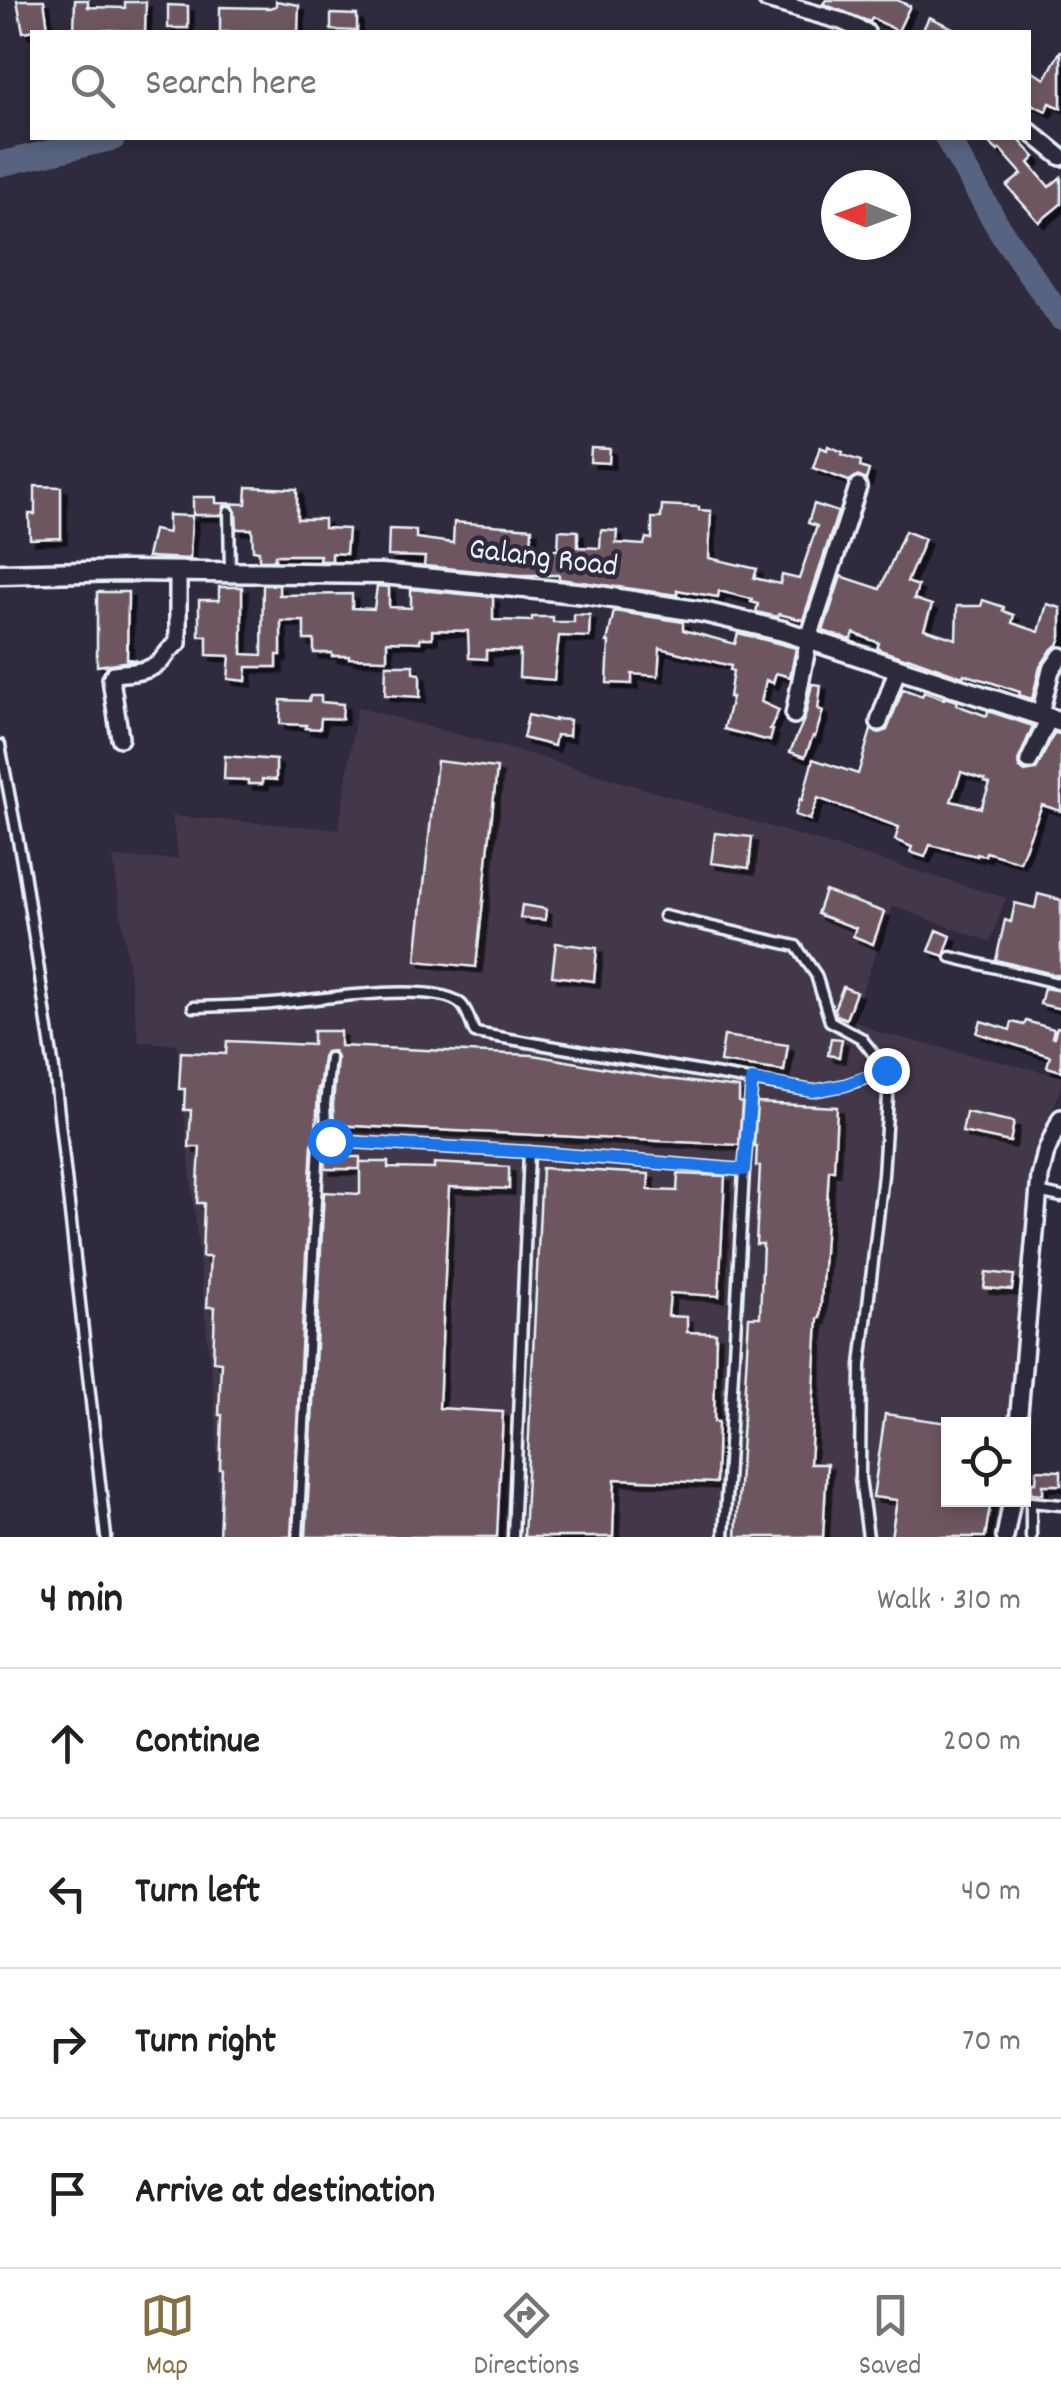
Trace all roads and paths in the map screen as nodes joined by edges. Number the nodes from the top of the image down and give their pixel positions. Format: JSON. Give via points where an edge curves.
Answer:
{"nodes":[{"id":1,"x":768,"y":0,"type":"edge"},
{"id":2,"x":862,"y":30,"type":"edge"},
{"id":3,"x":1031,"y":132,"type":"edge"},
{"id":4,"x":1061,"y":157,"type":"edge"},
{"id":5,"x":858,"y":487,"type":"dead end"},
{"id":6,"x":230,"y":512,"type":"dead end"},
{"id":7,"x":230,"y":571,"type":"junction"},
{"id":8,"x":178,"y":572,"type":"junction"},
{"id":9,"x":0,"y":574,"type":"edge"},
{"id":10,"x":810,"y":638,"type":"junction"},
{"id":11,"x":1061,"y":656,"type":"edge"},
{"id":12,"x":898,"y":667,"type":"junction"},
{"id":13,"x":794,"y":716,"type":"dead end"},
{"id":14,"x":1050,"y":718,"type":"edge"},
{"id":15,"x":878,"y":722,"type":"dead end"},
{"id":16,"x":120,"y":738,"type":"dead end"},
{"id":17,"x":0,"y":745,"type":"edge"},
{"id":18,"x":1029,"y":761,"type":"dead end"},
{"id":19,"x":664,"y":916,"type":"dead end"},
{"id":20,"x":951,"y":957,"type":"dead end"},
{"id":21,"x":1061,"y":984,"type":"edge"},
{"id":22,"x":193,"y":1006,"type":"dead end"},
{"id":23,"x":330,"y":1058,"type":"dead end"},
{"id":24,"x":886,"y":1070,"type":"junction"},
{"id":25,"x":752,"y":1080,"type":"junction"},
{"id":26,"x":1061,"y":1118,"type":"edge"},
{"id":27,"x":327,"y":1141,"type":"junction"},
{"id":28,"x":529,"y":1152,"type":"junction"},
{"id":29,"x":744,"y":1170,"type":"junction"},
{"id":30,"x":1038,"y":1192,"type":"junction"},
{"id":31,"x":1061,"y":1196,"type":"edge"},
{"id":32,"x":1019,"y":1417,"type":"edge"},
{"id":33,"x":1031,"y":1502,"type":"edge"},
{"id":34,"x":1061,"y":1505,"type":"edge"},
{"id":35,"x":1011,"y":1507,"type":"edge"},
{"id":36,"x":1031,"y":1507,"type":"edge"},
{"id":37,"x":106,"y":1537,"type":"edge"},
{"id":38,"x":298,"y":1537,"type":"edge"},
{"id":39,"x":513,"y":1537,"type":"edge"},
{"id":40,"x":724,"y":1537,"type":"edge"},
{"id":41,"x":868,"y":1537,"type":"edge"},
{"id":42,"x":1005,"y":1537,"type":"edge"},
{"id":43,"x":1031,"y":1537,"type":"edge"}],
"edges":[{"from":1,"to":2,"type":"street"},
{"from":3,"to":4,"type":"street"},
{"from":5,"to":10,"type":"street"},
{"from":6,"to":7,"type":"lane"},
{"from":7,"to":8,"type":"street","name":"Galang Road"},
{"from":7,"to":10,"type":"street","name":"Galang Road","via":[[382,574],[586,594],[717,614]]},
{"from":8,"to":9,"type":"street","name":"Galang Road"},
{"from":8,"to":16,"type":"street","via":[[178,644],[156,665],[111,678]]},
{"from":10,"to":12,"type":"street","name":"Galang Road"},
{"from":10,"to":13,"type":"street"},
{"from":11,"to":14,"type":"street","via":[[1051,670]]},
{"from":12,"to":14,"type":"street","name":"Galang Road"},
{"from":12,"to":15,"type":"street"},
{"from":14,"to":18,"type":"street"},
{"from":17,"to":37,"type":"lane","via":[[54,1068]]},
{"from":19,"to":24,"type":"lane","via":[[796,946],[816,975],[830,1020],[861,1038]]},
{"from":20,"to":21,"type":"lane"},
{"from":22,"to":25,"type":"lane","via":[[376,992],[430,995],[462,1005],[475,1033]]},
{"from":23,"to":27,"type":"lane"},
{"from":24,"to":25,"type":"lane","via":[[813,1091]]},
{"from":24,"to":41,"type":"lane","via":[[883,1174],[861,1365],[860,1478]]},
{"from":25,"to":29,"type":"lane"},
{"from":26,"to":30,"type":"street"},
{"from":27,"to":28,"type":"lane"},
{"from":27,"to":38,"type":"lane","via":[[319,1143]]},
{"from":28,"to":29,"type":"lane"},
{"from":28,"to":39,"type":"lane"},
{"from":29,"to":40,"type":"lane"},
{"from":30,"to":31,"type":"lane"},
{"from":30,"to":32,"type":"street"},
{"from":33,"to":34,"type":"lane"},
{"from":35,"to":42,"type":"street"},
{"from":36,"to":43,"type":"lane"}]}
